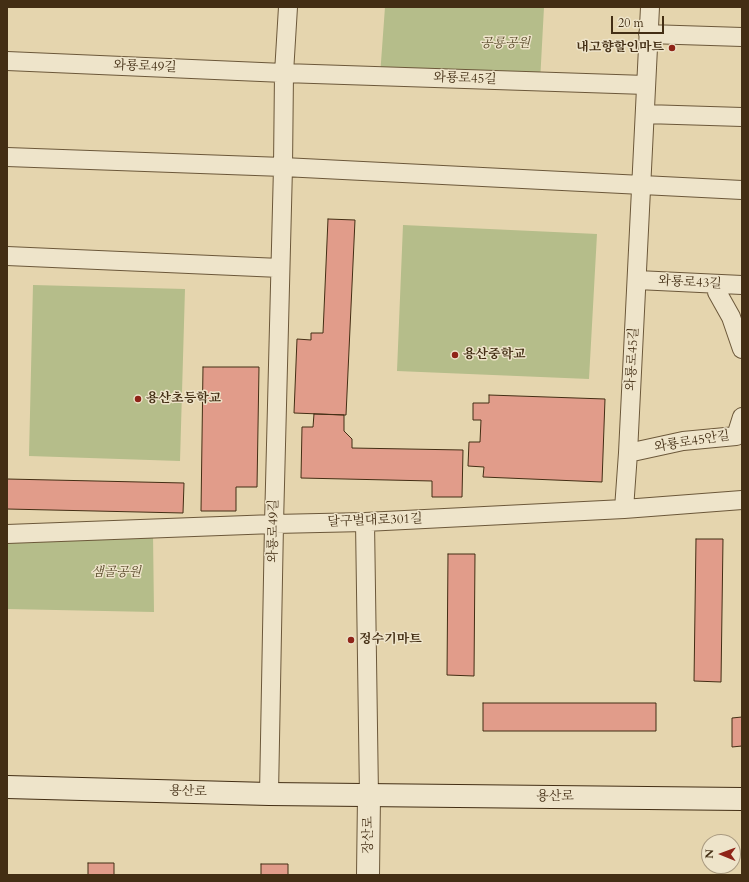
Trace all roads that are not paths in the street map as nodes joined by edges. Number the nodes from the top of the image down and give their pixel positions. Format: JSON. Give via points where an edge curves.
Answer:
{"nodes":[{"id":1,"x":288,"y":7,"type":"edge"},
{"id":2,"x":650,"y":7,"type":"edge"},
{"id":3,"x":648,"y":34,"type":"junction"},
{"id":4,"x":742,"y":37,"type":"edge"},
{"id":5,"x":7,"y":61,"type":"edge"},
{"id":6,"x":284,"y":73,"type":"junction"},
{"id":7,"x":646,"y":85,"type":"junction"},
{"id":8,"x":645,"y":114,"type":"junction"},
{"id":9,"x":742,"y":117,"type":"edge"},
{"id":10,"x":7,"y":157,"type":"edge"},
{"id":11,"x":283,"y":167,"type":"junction"},
{"id":12,"x":641,"y":185,"type":"junction"},
{"id":13,"x":742,"y":190,"type":"edge"},
{"id":14,"x":7,"y":256,"type":"edge"},
{"id":15,"x":280,"y":268,"type":"junction"},
{"id":16,"x":637,"y":280,"type":"junction"},
{"id":17,"x":717,"y":284,"type":"junction"},
{"id":18,"x":742,"y":285,"type":"edge"},
{"id":19,"x":742,"y":349,"type":"edge"},
{"id":20,"x":742,"y":417,"type":"edge"},
{"id":21,"x":628,"y":453,"type":"junction"},
{"id":22,"x":742,"y":500,"type":"edge"},
{"id":23,"x":624,"y":509,"type":"junction"},
{"id":24,"x":364,"y":522,"type":"junction"},
{"id":25,"x":274,"y":524,"type":"junction"},
{"id":26,"x":7,"y":534,"type":"edge"},
{"id":27,"x":7,"y":787,"type":"edge"},
{"id":28,"x":269,"y":794,"type":"junction"},
{"id":29,"x":369,"y":796,"type":"junction"},
{"id":30,"x":742,"y":799,"type":"edge"},
{"id":31,"x":368,"y":875,"type":"edge"}],
"edges":[{"from":1,"to":6,"type":"street","name":"와룡로49길"},
{"from":2,"to":3,"type":"street","name":"와룡로45길"},
{"from":3,"to":4,"type":"street"},
{"from":3,"to":7,"type":"street","name":"와룡로45길"},
{"from":5,"to":6,"type":"street","name":"와룡로49길"},
{"from":6,"to":7,"type":"street","name":"와룡로45길"},
{"from":6,"to":11,"type":"street","name":"와룡로49길"},
{"from":7,"to":8,"type":"street","name":"와룡로45길"},
{"from":8,"to":9,"type":"street"},
{"from":8,"to":12,"type":"street","name":"와룡로45길"},
{"from":10,"to":11,"type":"street"},
{"from":11,"to":12,"type":"street"},
{"from":11,"to":15,"type":"street","name":"와룡로49길"},
{"from":12,"to":13,"type":"street"},
{"from":12,"to":16,"type":"street","name":"와룡로45길"},
{"from":14,"to":15,"type":"street"},
{"from":15,"to":25,"type":"street","name":"와룡로49길"},
{"from":16,"to":17,"type":"street","name":"와룡로43길"},
{"from":16,"to":21,"type":"street","name":"와룡로45길"},
{"from":17,"to":18,"type":"street","name":"와룡로43길"},
{"from":17,"to":19,"type":"street","via":[[717,292],[731,317]]},
{"from":20,"to":21,"type":"street","name":"와룡로45안길","via":[[736,436],[683,441]]},
{"from":21,"to":23,"type":"street","name":"와룡로45길"},
{"from":22,"to":23,"type":"street","name":"달구벌대로301길"},
{"from":23,"to":24,"type":"street","name":"달구벌대로301길"},
{"from":24,"to":25,"type":"street","name":"달구벌대로301길"},
{"from":24,"to":29,"type":"street"},
{"from":25,"to":26,"type":"street","name":"달구벌대로301길"},
{"from":25,"to":28,"type":"street","name":"와룡로49길"},
{"from":27,"to":28,"type":"main road","name":"용산로"},
{"from":28,"to":29,"type":"main road","name":"용산로"},
{"from":29,"to":30,"type":"main road","name":"용산로"},
{"from":29,"to":31,"type":"main road","name":"장산로"}]}
